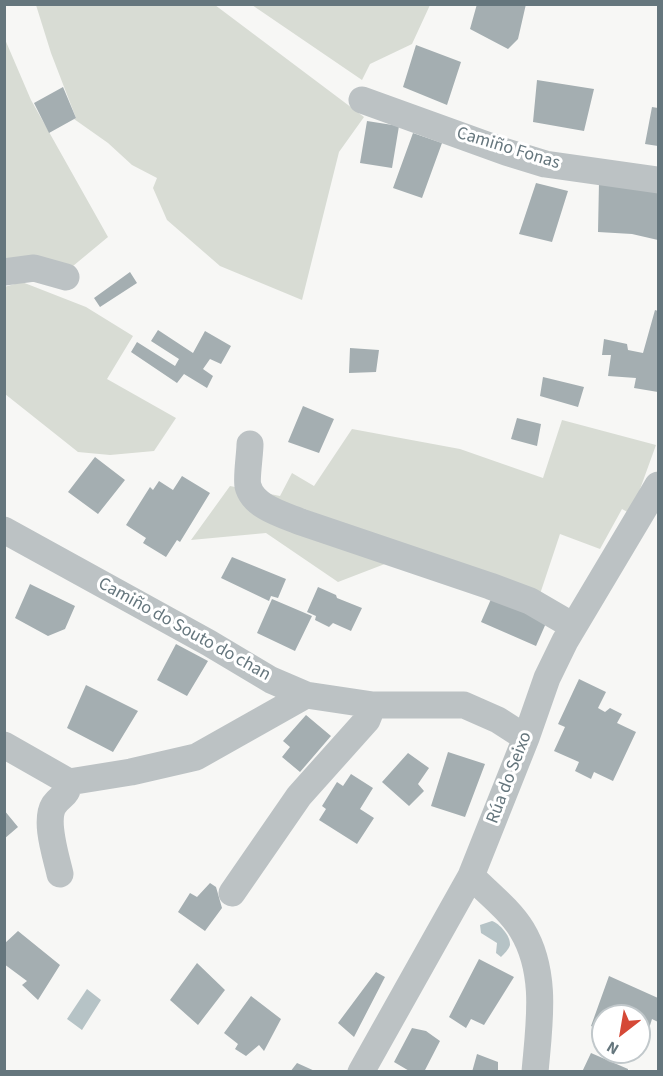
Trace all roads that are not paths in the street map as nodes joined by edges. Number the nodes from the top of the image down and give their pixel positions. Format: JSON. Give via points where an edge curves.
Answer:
{"nodes":[{"id":1,"x":362,"y":100,"type":"dead end"},
{"id":2,"x":658,"y":180,"type":"edge"},
{"id":3,"x":4,"y":272,"type":"edge"},
{"id":4,"x":66,"y":277,"type":"dead end"},
{"id":5,"x":250,"y":444,"type":"dead end"},
{"id":6,"x":658,"y":485,"type":"edge"},
{"id":7,"x":4,"y":530,"type":"edge"},
{"id":8,"x":573,"y":626,"type":"junction"},
{"id":9,"x":306,"y":695,"type":"junction"},
{"id":10,"x":373,"y":705,"type":"junction"},
{"id":11,"x":526,"y":738,"type":"junction"},
{"id":12,"x":4,"y":745,"type":"edge"},
{"id":13,"x":69,"y":782,"type":"junction"},
{"id":14,"x":60,"y":874,"type":"dead end"},
{"id":15,"x":471,"y":876,"type":"junction"},
{"id":16,"x":232,"y":893,"type":"dead end"},
{"id":17,"x":361,"y":1071,"type":"edge"},
{"id":18,"x":535,"y":1071,"type":"edge"}],
"edges":[{"from":1,"to":2,"type":"street","name":"Camiño Fonas","via":[[546,164]]},
{"from":3,"to":4,"type":"street","via":[[34,268]]},
{"from":5,"to":8,"type":"street","via":[[247,485],[267,507],[530,602]]},
{"from":6,"to":8,"type":"street","name":"Rúa do Seixo"},
{"from":7,"to":9,"type":"street","name":"Camiño do Souto do chan","via":[[271,680]]},
{"from":8,"to":11,"type":"street","name":"Rúa do Seixo","via":[[547,678]]},
{"from":9,"to":10,"type":"street","name":"Camiño do Souto do chan"},
{"from":9,"to":13,"type":"street","via":[[196,757]]},
{"from":10,"to":11,"type":"street","name":"Camiño do Souto do chan","via":[[464,705]]},
{"from":10,"to":16,"type":"street","via":[[367,720],[299,796]]},
{"from":11,"to":15,"type":"street","name":"Rúa do Seixo"},
{"from":12,"to":13,"type":"street"},
{"from":13,"to":14,"type":"street","via":[[68,792],[53,806],[50,823]]},
{"from":15,"to":17,"type":"street","name":"Rúa do Seixo"},
{"from":15,"to":18,"type":"street","via":[[521,928],[531,947],[539,979]]}]}
